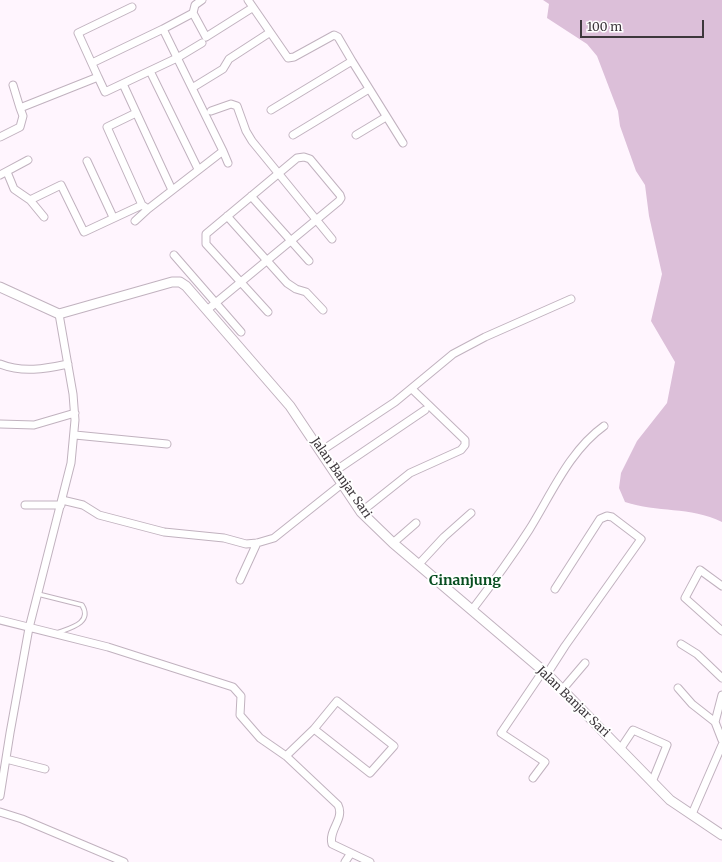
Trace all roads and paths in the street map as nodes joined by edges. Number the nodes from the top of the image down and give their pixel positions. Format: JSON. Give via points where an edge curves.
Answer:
{"nodes":[{"id":1,"x":202,"y":0,"type":"edge"},
{"id":2,"x":248,"y":0,"type":"edge"},
{"id":3,"x":132,"y":7,"type":"dead end"},
{"id":4,"x":252,"y":8,"type":"junction"},
{"id":5,"x":193,"y":13,"type":"junction"},
{"id":6,"x":163,"y":29,"type":"junction"},
{"id":7,"x":269,"y":33,"type":"junction"},
{"id":8,"x":202,"y":43,"type":"dead end"},
{"id":9,"x":177,"y":58,"type":"junction"},
{"id":10,"x":352,"y":61,"type":"junction"},
{"id":11,"x":92,"y":63,"type":"junction"},
{"id":12,"x":150,"y":71,"type":"junction"},
{"id":13,"x":98,"y":77,"type":"junction"},
{"id":14,"x":123,"y":84,"type":"junction"},
{"id":15,"x":13,"y":85,"type":"dead end"},
{"id":16,"x":192,"y":88,"type":"junction"},
{"id":17,"x":369,"y":89,"type":"junction"},
{"id":18,"x":20,"y":108,"type":"junction"},
{"id":19,"x":271,"y":110,"type":"dead end"},
{"id":20,"x":211,"y":112,"type":"dead end"},
{"id":21,"x":136,"y":113,"type":"junction"},
{"id":22,"x":386,"y":117,"type":"junction"},
{"id":23,"x":293,"y":135,"type":"dead end"},
{"id":24,"x":356,"y":135,"type":"dead end"},
{"id":25,"x":0,"y":137,"type":"edge"},
{"id":26,"x":403,"y":143,"type":"dead end"},
{"id":27,"x":223,"y":152,"type":"junction"},
{"id":28,"x":28,"y":160,"type":"dead end"},
{"id":29,"x":87,"y":161,"type":"dead end"},
{"id":30,"x":228,"y":163,"type":"dead end"},
{"id":31,"x":198,"y":169,"type":"junction"},
{"id":32,"x":3,"y":174,"type":"edge"},
{"id":33,"x":278,"y":174,"type":"junction"},
{"id":34,"x":172,"y":190,"type":"junction"},
{"id":35,"x":251,"y":196,"type":"junction"},
{"id":36,"x":30,"y":200,"type":"junction"},
{"id":37,"x":145,"y":207,"type":"junction"},
{"id":38,"x":227,"y":216,"type":"junction"},
{"id":39,"x":44,"y":217,"type":"dead end"},
{"id":40,"x":113,"y":217,"type":"junction"},
{"id":41,"x":316,"y":220,"type":"junction"},
{"id":42,"x":135,"y":221,"type":"dead end"},
{"id":43,"x":332,"y":239,"type":"dead end"},
{"id":44,"x":291,"y":241,"type":"junction"},
{"id":45,"x":174,"y":255,"type":"dead end"},
{"id":46,"x":267,"y":260,"type":"junction"},
{"id":47,"x":309,"y":261,"type":"dead end"},
{"id":48,"x":241,"y":282,"type":"junction"},
{"id":49,"x":0,"y":287,"type":"edge"},
{"id":50,"x":571,"y":299,"type":"dead end"},
{"id":51,"x":215,"y":304,"type":"junction"},
{"id":52,"x":207,"y":310,"type":"junction"},
{"id":53,"x":323,"y":310,"type":"dead end"},
{"id":54,"x":268,"y":312,"type":"dead end"},
{"id":55,"x":58,"y":314,"type":"junction"},
{"id":56,"x":240,"y":332,"type":"dead end"},
{"id":57,"x":0,"y":364,"type":"edge"},
{"id":58,"x":68,"y":364,"type":"junction"},
{"id":59,"x":412,"y":389,"type":"junction"},
{"id":60,"x":424,"y":410,"type":"dead end"},
{"id":61,"x":75,"y":413,"type":"junction"},
{"id":62,"x":0,"y":424,"type":"edge"},
{"id":63,"x":604,"y":426,"type":"dead end"},
{"id":64,"x":75,"y":435,"type":"junction"},
{"id":65,"x":167,"y":444,"type":"dead end"},
{"id":66,"x":321,"y":452,"type":"junction"},
{"id":67,"x":335,"y":471,"type":"junction"},
{"id":68,"x":343,"y":483,"type":"junction"},
{"id":69,"x":61,"y":502,"type":"junction"},
{"id":70,"x":25,"y":505,"type":"dead end"},
{"id":71,"x":361,"y":512,"type":"junction"},
{"id":72,"x":472,"y":513,"type":"dead end"},
{"id":73,"x":416,"y":523,"type":"dead end"},
{"id":74,"x":257,"y":543,"type":"junction"},
{"id":75,"x":393,"y":543,"type":"junction"},
{"id":76,"x":419,"y":564,"type":"junction"},
{"id":77,"x":240,"y":580,"type":"dead end"},
{"id":78,"x":722,"y":586,"type":"edge"},
{"id":79,"x":555,"y":589,"type":"dead end"},
{"id":80,"x":38,"y":594,"type":"junction"},
{"id":81,"x":472,"y":610,"type":"junction"},
{"id":82,"x":0,"y":620,"type":"edge"},
{"id":83,"x":29,"y":628,"type":"junction"},
{"id":84,"x":722,"y":631,"type":"edge"},
{"id":85,"x":54,"y":634,"type":"junction"},
{"id":86,"x":681,"y":644,"type":"dead end"},
{"id":87,"x":585,"y":663,"type":"dead end"},
{"id":88,"x":545,"y":673,"type":"junction"},
{"id":89,"x":722,"y":678,"type":"edge"},
{"id":90,"x":678,"y":688,"type":"dead end"},
{"id":91,"x":562,"y":690,"type":"junction"},
{"id":92,"x":722,"y":695,"type":"edge"},
{"id":93,"x":715,"y":722,"type":"junction"},
{"id":94,"x":314,"y":728,"type":"junction"},
{"id":95,"x":722,"y":740,"type":"edge"},
{"id":96,"x":722,"y":745,"type":"edge"},
{"id":97,"x":621,"y":748,"type":"junction"},
{"id":98,"x":286,"y":756,"type":"junction"},
{"id":99,"x":6,"y":758,"type":"junction"},
{"id":100,"x":45,"y":769,"type":"dead end"},
{"id":101,"x":533,"y":778,"type":"dead end"},
{"id":102,"x":652,"y":782,"type":"junction"},
{"id":103,"x":0,"y":796,"type":"edge"},
{"id":104,"x":0,"y":812,"type":"edge"},
{"id":105,"x":692,"y":814,"type":"junction"},
{"id":106,"x":722,"y":835,"type":"edge"},
{"id":107,"x":351,"y":853,"type":"junction"},
{"id":108,"x":124,"y":862,"type":"edge"},
{"id":109,"x":345,"y":862,"type":"edge"},
{"id":110,"x":370,"y":862,"type":"edge"}],
"edges":[{"from":1,"to":5,"type":"street","via":[[195,5]]},
{"from":2,"to":4,"type":"street"},
{"from":3,"to":11,"type":"street","via":[[78,33]]},
{"from":4,"to":5,"type":"street","via":[[206,37]]},
{"from":4,"to":7,"type":"street"},
{"from":5,"to":6,"type":"street"},
{"from":6,"to":9,"type":"street"},
{"from":6,"to":11,"type":"street"},
{"from":7,"to":10,"type":"street","via":[[288,58],[334,35],[338,37]]},
{"from":7,"to":16,"type":"street","via":[[229,59],[223,69]]},
{"from":8,"to":9,"type":"street"},
{"from":9,"to":12,"type":"street"},
{"from":9,"to":16,"type":"street"},
{"from":10,"to":17,"type":"street"},
{"from":10,"to":19,"type":"street"},
{"from":11,"to":13,"type":"street"},
{"from":12,"to":14,"type":"street"},
{"from":12,"to":31,"type":"street"},
{"from":13,"to":14,"type":"street","via":[[105,92]]},
{"from":13,"to":18,"type":"street"},
{"from":14,"to":21,"type":"street"},
{"from":15,"to":18,"type":"street"},
{"from":16,"to":27,"type":"street"},
{"from":17,"to":22,"type":"street"},
{"from":17,"to":23,"type":"street"},
{"from":18,"to":25,"type":"street","via":[[23,116],[20,127]]},
{"from":20,"to":33,"type":"street","via":[[231,104],[237,106],[246,131]]},
{"from":21,"to":34,"type":"street"},
{"from":21,"to":37,"type":"street","via":[[107,127]]},
{"from":22,"to":24,"type":"street"},
{"from":22,"to":26,"type":"street"},
{"from":27,"to":30,"type":"street"},
{"from":27,"to":31,"type":"street"},
{"from":28,"to":32,"type":"street"},
{"from":29,"to":40,"type":"street"},
{"from":31,"to":34,"type":"street"},
{"from":32,"to":36,"type":"street","via":[[14,189]]},
{"from":33,"to":35,"type":"street"},
{"from":33,"to":41,"type":"street"},
{"from":33,"to":41,"type":"street","via":[[297,158],[304,156],[310,159],[340,195],[339,201]]},
{"from":34,"to":37,"type":"street"},
{"from":35,"to":38,"type":"street"},
{"from":35,"to":44,"type":"street"},
{"from":36,"to":39,"type":"street"},
{"from":36,"to":40,"type":"street","via":[[61,185],[84,232]]},
{"from":37,"to":40,"type":"street"},
{"from":37,"to":42,"type":"street"},
{"from":38,"to":46,"type":"street"},
{"from":38,"to":48,"type":"street","via":[[206,234],[204,239]]},
{"from":41,"to":43,"type":"street"},
{"from":41,"to":44,"type":"street"},
{"from":44,"to":46,"type":"street"},
{"from":44,"to":47,"type":"street"},
{"from":45,"to":51,"type":"street"},
{"from":46,"to":48,"type":"street"},
{"from":46,"to":53,"type":"street","via":[[287,283],[306,292]]},
{"from":48,"to":51,"type":"street"},
{"from":48,"to":54,"type":"street"},
{"from":49,"to":55,"type":"street"},
{"from":50,"to":59,"type":"street","via":[[453,354]]},
{"from":51,"to":52,"type":"street"},
{"from":51,"to":56,"type":"street"},
{"from":52,"to":55,"type":"street","name":"Jalan Banjar Sari","via":[[186,286],[180,282],[172,282]]},
{"from":52,"to":66,"type":"street","name":"Jalan Banjar Sari","via":[[290,406]]},
{"from":55,"to":58,"type":"street"},
{"from":57,"to":58,"type":"street","via":[[7,367],[39,369]]},
{"from":58,"to":61,"type":"street"},
{"from":59,"to":66,"type":"street"},
{"from":59,"to":71,"type":"street","via":[[465,440],[464,446],[461,450],[410,473]]},
{"from":60,"to":67,"type":"street"},
{"from":61,"to":62,"type":"street","via":[[34,425]]},
{"from":61,"to":64,"type":"street"},
{"from":63,"to":81,"type":"street","via":[[578,450],[505,567]]},
{"from":64,"to":65,"type":"street"},
{"from":64,"to":69,"type":"street"},
{"from":66,"to":67,"type":"street","name":"Jalan Banjar Sari"},
{"from":67,"to":68,"type":"street","name":"Jalan Banjar Sari"},
{"from":68,"to":71,"type":"street","name":"Jalan Banjar Sari"},
{"from":68,"to":74,"type":"street","via":[[274,538]]},
{"from":69,"to":70,"type":"street"},
{"from":69,"to":74,"type":"street","via":[[83,505],[99,515],[164,532],[224,538],[246,544]]},
{"from":69,"to":80,"type":"street"},
{"from":71,"to":75,"type":"street","name":"Jalan Banjar Sari"},
{"from":72,"to":76,"type":"street","via":[[444,537]]},
{"from":73,"to":75,"type":"street"},
{"from":74,"to":77,"type":"street"},
{"from":75,"to":76,"type":"street","name":"Jalan Banjar Sari"},
{"from":76,"to":81,"type":"street","name":"Jalan Banjar Sari"},
{"from":78,"to":84,"type":"street","via":[[700,570],[685,598]]},
{"from":79,"to":88,"type":"street","via":[[600,519],[612,517],[641,539]]},
{"from":80,"to":83,"type":"street"},
{"from":80,"to":85,"type":"lane","via":[[82,605],[85,610],[84,619],[80,624]]},
{"from":81,"to":88,"type":"street","name":"Jalan Banjar Sari"},
{"from":82,"to":83,"type":"street"},
{"from":83,"to":85,"type":"street"},
{"from":83,"to":99,"type":"street"},
{"from":85,"to":98,"type":"street","via":[[108,647],[233,687],[241,696],[240,715],[260,738]]},
{"from":86,"to":89,"type":"street","via":[[697,654]]},
{"from":87,"to":91,"type":"street"},
{"from":88,"to":91,"type":"street","name":"Jalan Banjar Sari"},
{"from":88,"to":101,"type":"street","via":[[501,732],[545,762]]},
{"from":90,"to":93,"type":"street","via":[[692,704]]},
{"from":91,"to":97,"type":"street","name":"Jalan Banjar Sari"},
{"from":92,"to":93,"type":"street"},
{"from":93,"to":95,"type":"street"},
{"from":94,"to":94,"type":"street","via":[[370,773],[394,746],[337,701]]},
{"from":94,"to":98,"type":"street"},
{"from":96,"to":105,"type":"street"},
{"from":97,"to":102,"type":"street","name":"Jalan Banjar Sari"},
{"from":97,"to":102,"type":"street","via":[[633,730],[667,745]]},
{"from":98,"to":107,"type":"street","via":[[338,805],[340,816],[331,835],[332,844]]},
{"from":99,"to":100,"type":"street"},
{"from":99,"to":103,"type":"street"},
{"from":102,"to":105,"type":"street","name":"Jalan Banjar Sari","via":[[670,800]]},
{"from":104,"to":108,"type":"street"},
{"from":105,"to":106,"type":"street","name":"Jalan Banjar Sari"},
{"from":107,"to":109,"type":"street"},
{"from":107,"to":110,"type":"street"}]}
